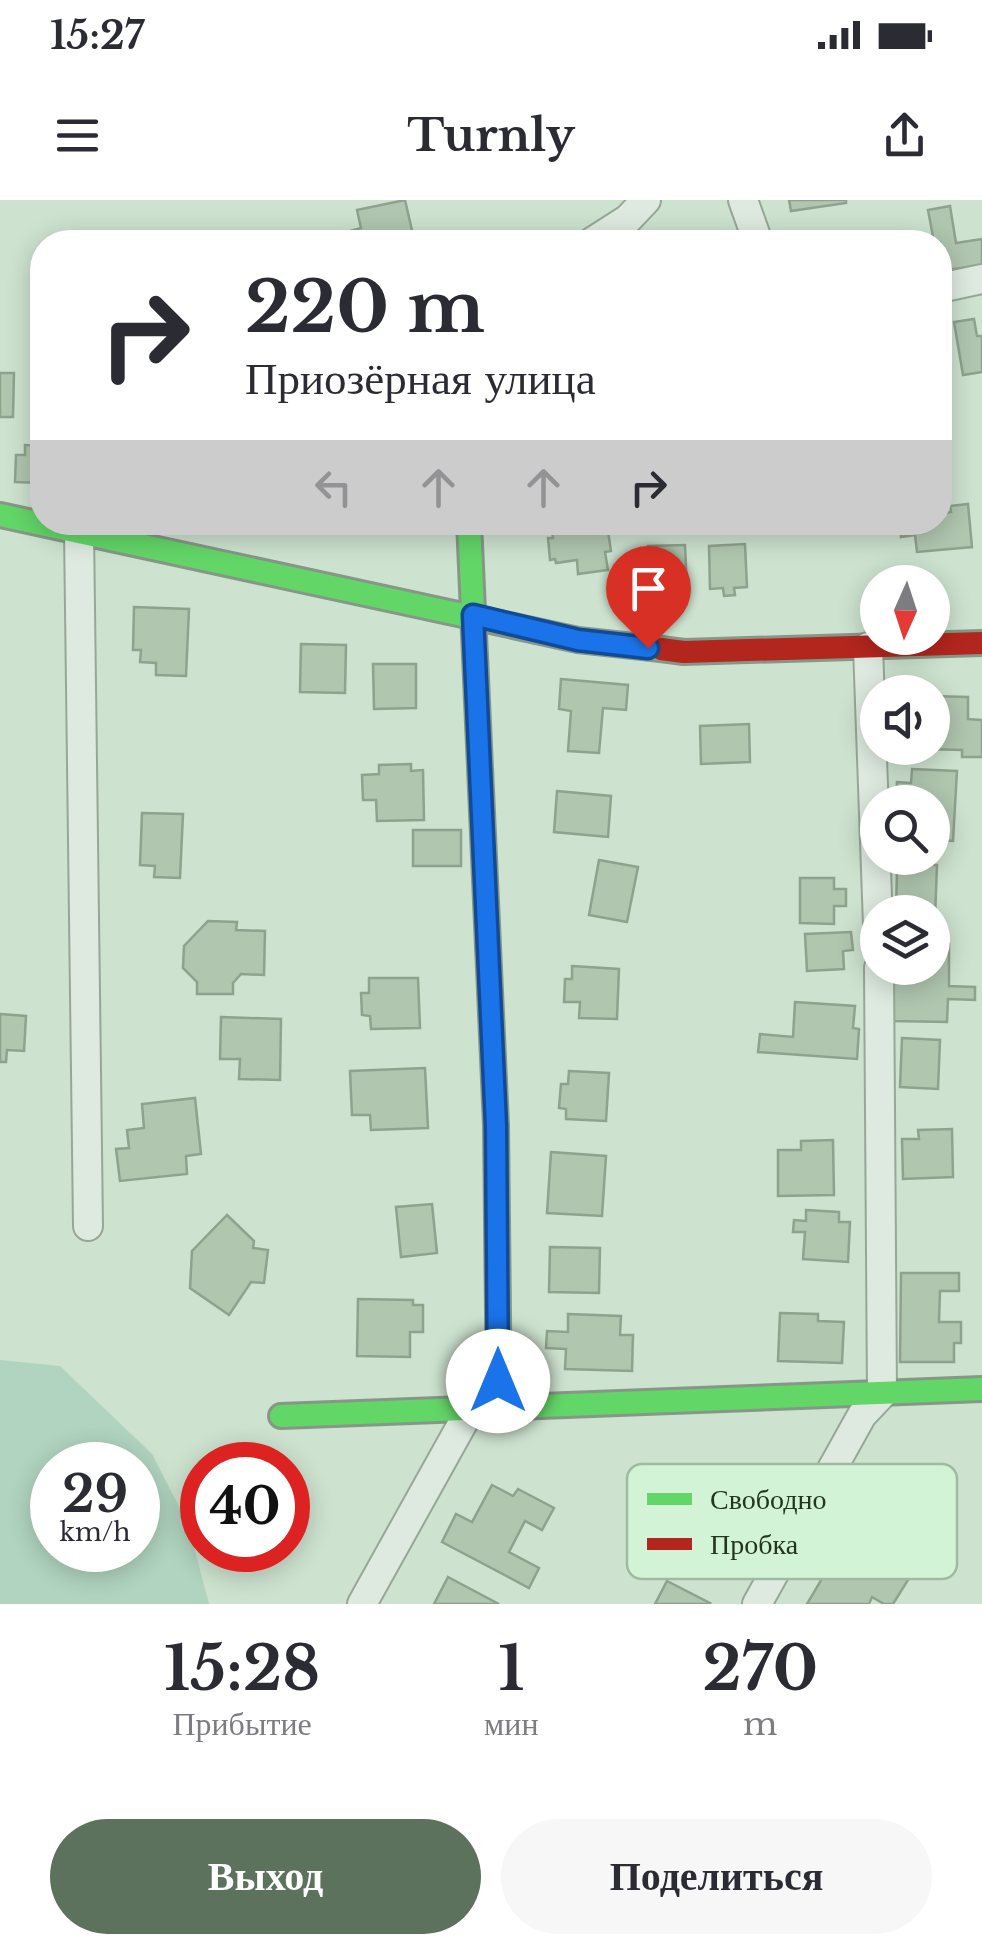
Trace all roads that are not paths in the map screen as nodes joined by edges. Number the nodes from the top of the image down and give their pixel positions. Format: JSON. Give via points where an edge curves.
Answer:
{"nodes":[{"id":1,"x":646,"y":200,"type":"edge"},
{"id":2,"x":743,"y":200,"type":"edge"},
{"id":3,"x":611,"y":230,"type":"edge"},
{"id":4,"x":754,"y":230,"type":"edge"},
{"id":5,"x":982,"y":279,"type":"edge"},
{"id":6,"x":952,"y":285,"type":"edge"},
{"id":7,"x":0,"y":515,"type":"edge"},
{"id":8,"x":30,"y":521,"type":"edge"},
{"id":9,"x":79,"y":535,"type":"edge"},
{"id":10,"x":98,"y":535,"type":"edge"},
{"id":11,"x":470,"y":535,"type":"edge"},
{"id":12,"x":473,"y":615,"type":"junction"},
{"id":13,"x":982,"y":642,"type":"edge"},
{"id":14,"x":950,"y":643,"type":"edge"},
{"id":15,"x":860,"y":647,"type":"edge"},
{"id":16,"x":868,"y":655,"type":"edge"},
{"id":17,"x":877,"y":895,"type":"edge"},
{"id":18,"x":879,"y":985,"type":"edge"},
{"id":19,"x":88,"y":1226,"type":"dead end"},
{"id":20,"x":982,"y":1388,"type":"edge"},
{"id":21,"x":882,"y":1394,"type":"junction"},
{"id":22,"x":499,"y":1409,"type":"junction"},
{"id":23,"x":470,"y":1410,"type":"junction"},
{"id":24,"x":281,"y":1416,"type":"dead end"},
{"id":25,"x":835,"y":1464,"type":"edge"},
{"id":26,"x":771,"y":1579,"type":"edge"},
{"id":27,"x":362,"y":1604,"type":"edge"},
{"id":28,"x":757,"y":1604,"type":"edge"}],
"edges":[{"from":1,"to":3,"type":"street"},
{"from":2,"to":4,"type":"street"},
{"from":5,"to":6,"type":"street"},
{"from":7,"to":8,"type":"street"},
{"from":9,"to":19,"type":"street"},
{"from":10,"to":12,"type":"street"},
{"from":11,"to":12,"type":"street"},
{"from":12,"to":15,"type":"street","via":[[578,640],[684,652]]},
{"from":12,"to":22,"type":"street","via":[[496,1126]]},
{"from":13,"to":14,"type":"street"},
{"from":16,"to":17,"type":"street"},
{"from":18,"to":21,"type":"street"},
{"from":20,"to":21,"type":"street"},
{"from":21,"to":22,"type":"street"},
{"from":21,"to":25,"type":"street"},
{"from":22,"to":23,"type":"street"},
{"from":23,"to":24,"type":"street"},
{"from":23,"to":27,"type":"street"},
{"from":26,"to":28,"type":"street"}]}
